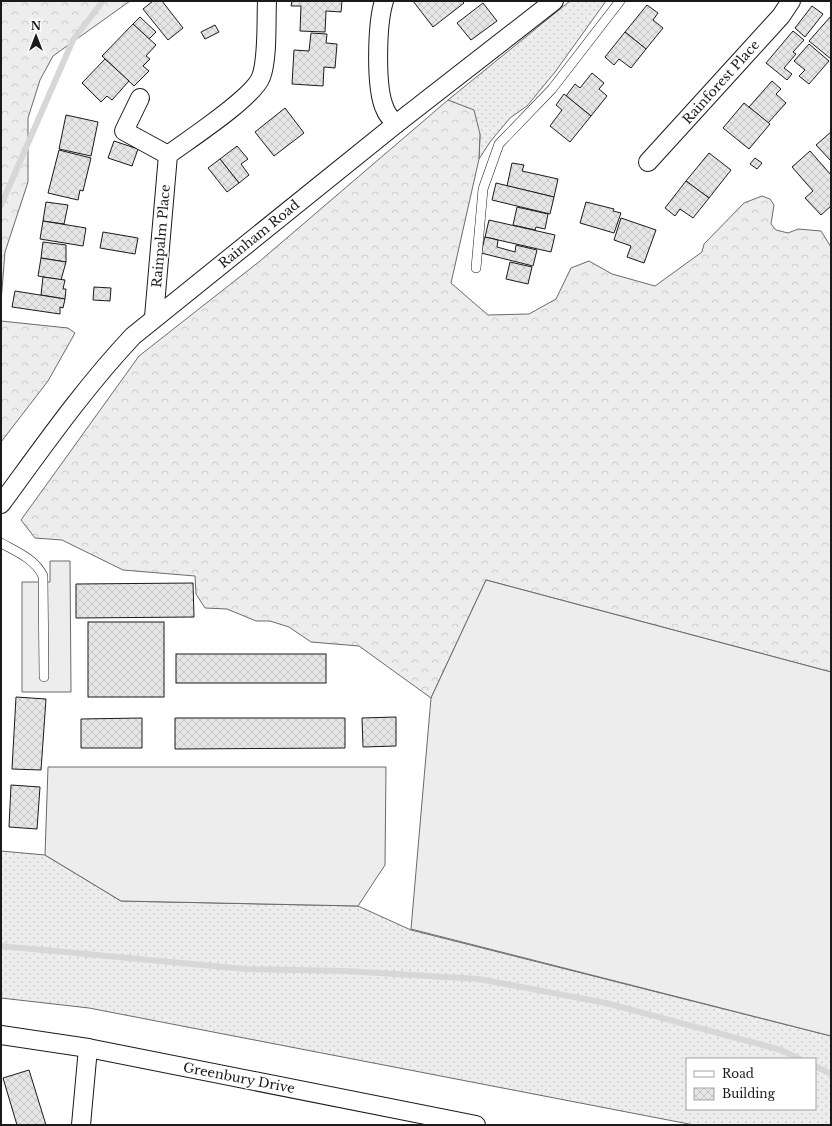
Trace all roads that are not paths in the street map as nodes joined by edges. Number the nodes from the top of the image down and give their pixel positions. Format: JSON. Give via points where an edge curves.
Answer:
{"nodes":[{"id":1,"x":268,"y":1,"type":"edge"},
{"id":2,"x":384,"y":1,"type":"edge"},
{"id":3,"x":554,"y":1,"type":"edge"},
{"id":4,"x":620,"y":1,"type":"edge"},
{"id":5,"x":791,"y":1,"type":"edge"},
{"id":6,"x":140,"y":98,"type":"dead end"},
{"id":7,"x":396,"y":124,"type":"junction"},
{"id":8,"x":168,"y":155,"type":"junction"},
{"id":9,"x":648,"y":162,"type":"dead end"},
{"id":10,"x":476,"y":268,"type":"dead end"},
{"id":11,"x":154,"y":317,"type":"junction"},
{"id":12,"x":1,"y":504,"type":"edge"},
{"id":13,"x":1,"y":543,"type":"edge"},
{"id":14,"x":44,"y":677,"type":"dead end"},
{"id":15,"x":1,"y":1035,"type":"edge"},
{"id":16,"x":88,"y":1048,"type":"junction"},
{"id":17,"x":81,"y":1125,"type":"edge"},
{"id":18,"x":476,"y":1125,"type":"edge"}],
"edges":[{"from":1,"to":8,"type":"street","via":[[261,77],[242,100]]},
{"from":2,"to":7,"type":"street","via":[[380,22],[378,75],[385,110]]},
{"from":3,"to":7,"type":"street","name":"Rainham Road"},
{"from":4,"to":10,"type":"lane","via":[[552,89],[499,144],[483,189]]},
{"from":5,"to":9,"type":"street","name":"Rainforest Place"},
{"from":6,"to":8,"type":"street","via":[[124,131]]},
{"from":7,"to":11,"type":"street","name":"Rainham Road"},
{"from":8,"to":11,"type":"street","name":"Rainpalm Place"},
{"from":11,"to":12,"type":"street","name":"Rainham Road","via":[[110,361]]},
{"from":13,"to":14,"type":"lane","via":[[32,562],[43,576]]},
{"from":15,"to":16,"type":"street","name":"Greenbury Drive"},
{"from":16,"to":17,"type":"street"},
{"from":16,"to":18,"type":"street","name":"Greenbury Drive"}]}
